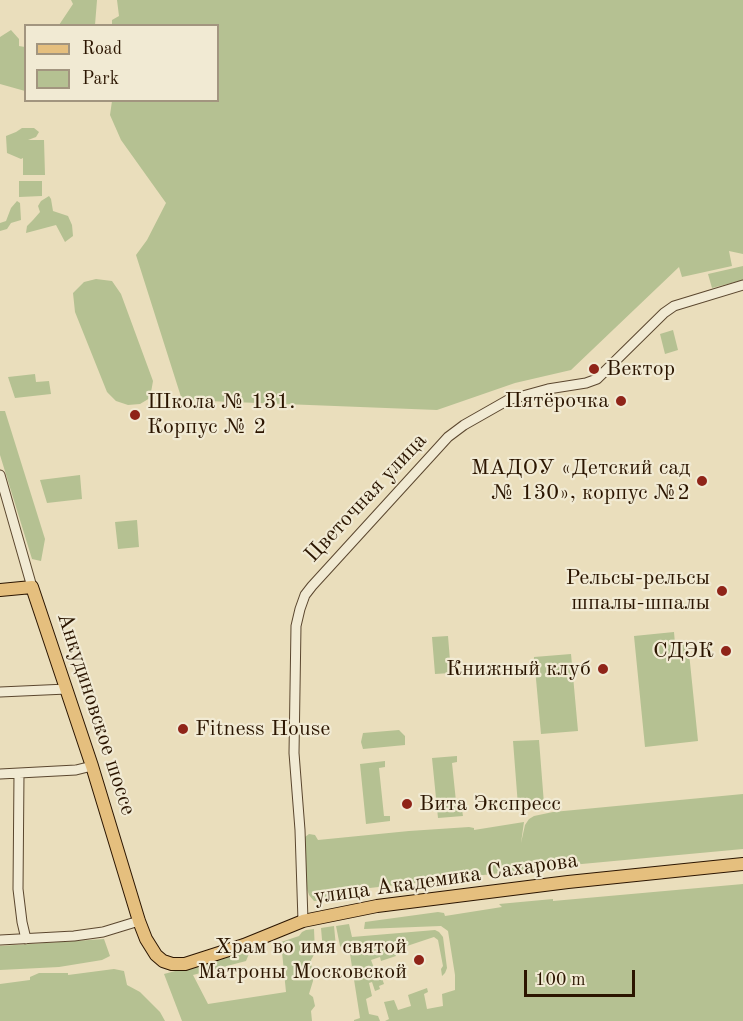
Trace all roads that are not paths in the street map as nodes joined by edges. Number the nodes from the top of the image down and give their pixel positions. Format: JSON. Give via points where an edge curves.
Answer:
{"nodes":[{"id":1,"x":743,"y":285,"type":"edge"},
{"id":2,"x":0,"y":476,"type":"edge"},
{"id":3,"x":32,"y":587,"type":"junction"},
{"id":4,"x":0,"y":590,"type":"edge"},
{"id":5,"x":67,"y":689,"type":"junction"},
{"id":6,"x":0,"y":692,"type":"edge"},
{"id":7,"x":92,"y":766,"type":"junction"},
{"id":8,"x":0,"y":774,"type":"edge"},
{"id":9,"x":19,"y":774,"type":"junction"},
{"id":10,"x":743,"y":864,"type":"edge"},
{"id":11,"x":139,"y":921,"type":"junction"},
{"id":12,"x":303,"y":921,"type":"junction"},
{"id":13,"x":26,"y":939,"type":"junction"},
{"id":14,"x":0,"y":940,"type":"edge"},
{"id":15,"x":163,"y":961,"type":"joint"}],
"edges":[{"from":1,"to":12,"type":"street","name":"Цветочная улица","via":[[664,313],[597,379],[508,400],[464,425],[448,437],[305,595],[296,626],[294,753]]},
{"from":2,"to":3,"type":"street","name":"Анкудиновское шоссе"},
{"from":3,"to":4,"type":"main road"},
{"from":3,"to":5,"type":"main road","name":"Анкудиновское шоссе"},
{"from":5,"to":6,"type":"street"},
{"from":5,"to":7,"type":"main road","name":"Анкудиновское шоссе"},
{"from":7,"to":9,"type":"street"},
{"from":7,"to":11,"type":"main road","name":"Анкудиновское шоссе"},
{"from":8,"to":9,"type":"street"},
{"from":9,"to":13,"type":"street","via":[[18,889]]},
{"from":10,"to":12,"type":"main road","name":"улица Академика Сахарова","via":[[377,906]]},
{"from":11,"to":13,"type":"street","via":[[103,932]]},
{"from":11,"to":15,"type":"main road","name":"Анкудиновское шоссе","via":[[146,939]]},
{"from":12,"to":15,"type":"main road","name":"улица Академика Сахарова","via":[[185,964]]},
{"from":13,"to":14,"type":"street"}]}
